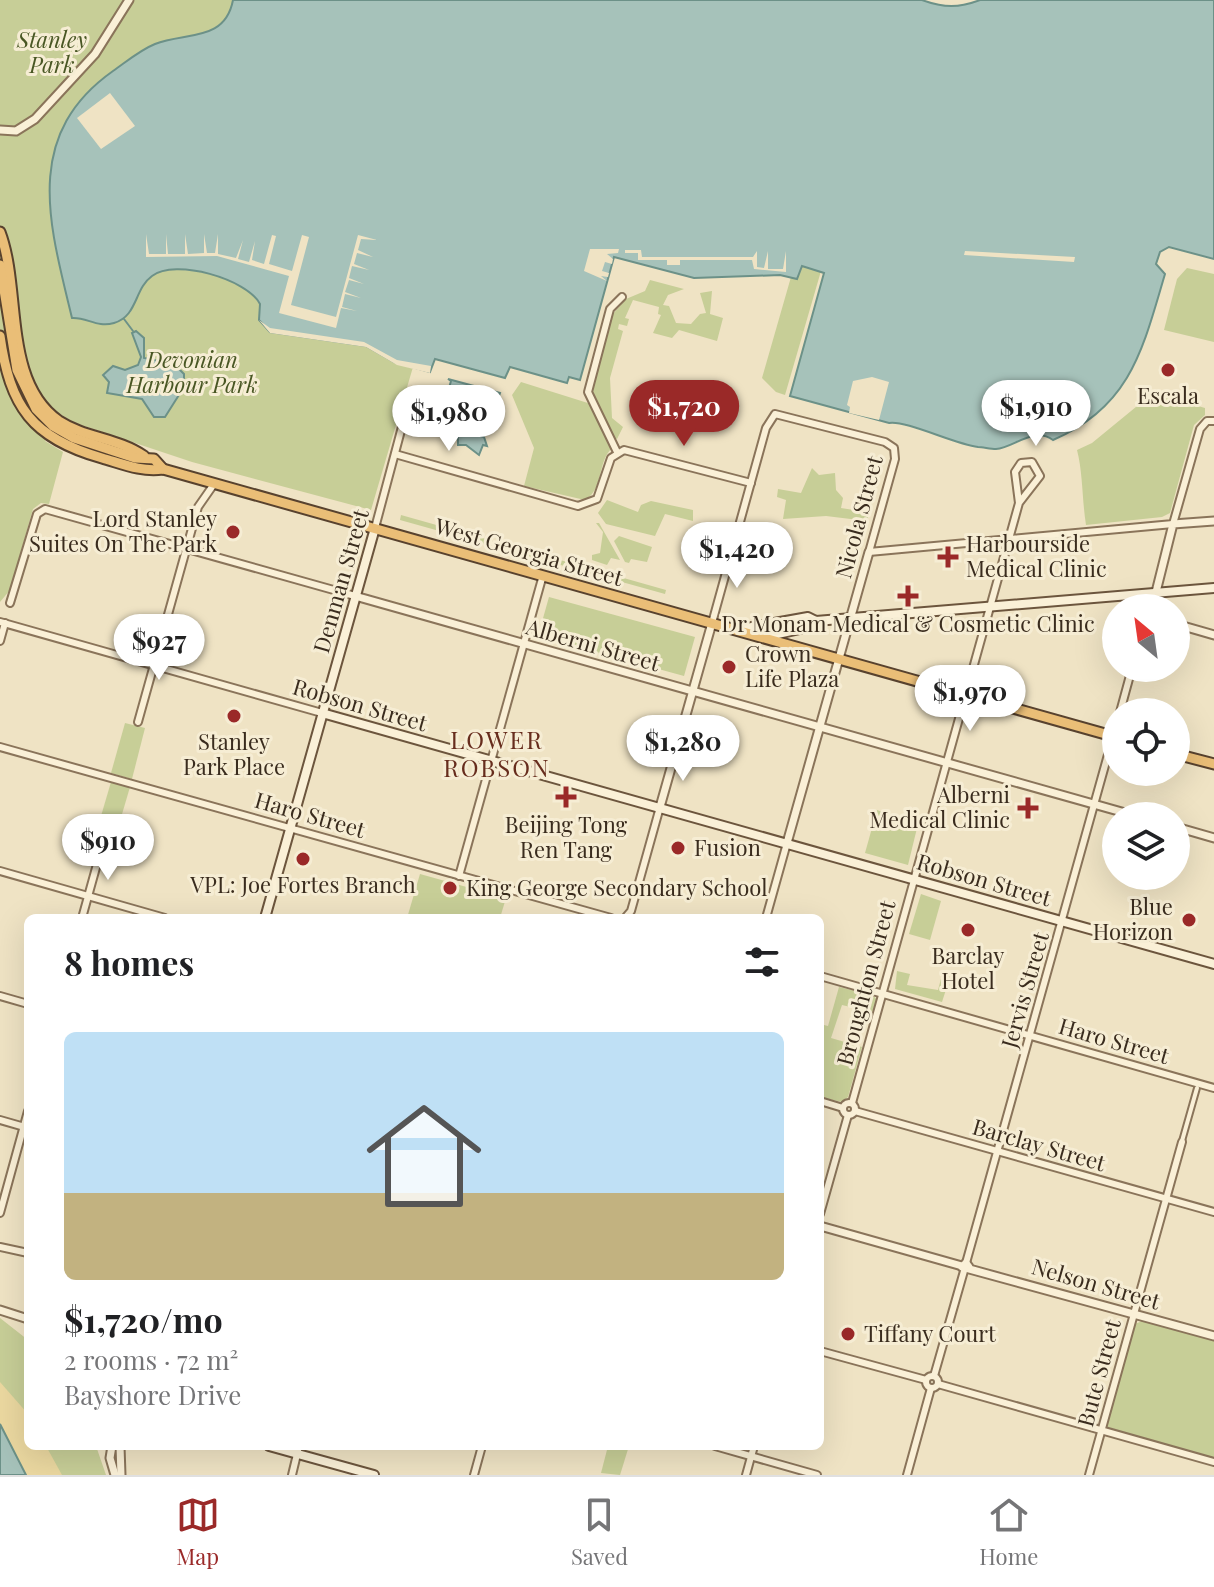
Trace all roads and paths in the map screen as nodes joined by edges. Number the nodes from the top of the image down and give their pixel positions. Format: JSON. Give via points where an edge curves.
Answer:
{"nodes":[{"id":1,"x":129,"y":0,"type":"edge"},
{"id":2,"x":0,"y":130,"type":"edge"},
{"id":3,"x":0,"y":232,"type":"edge"},
{"id":4,"x":0,"y":265,"type":"edge"},
{"id":5,"x":622,"y":297,"type":"dead end"},
{"id":6,"x":0,"y":336,"type":"edge"},
{"id":7,"x":411,"y":393,"type":"dead end"},
{"id":8,"x":51,"y":420,"type":"junction"},
{"id":9,"x":1210,"y":421,"type":"edge"},
{"id":10,"x":617,"y":452,"type":"junction"},
{"id":11,"x":395,"y":454,"type":"junction"},
{"id":12,"x":144,"y":456,"type":"junction"},
{"id":13,"x":163,"y":469,"type":"junction"},
{"id":14,"x":1015,"y":475,"type":"junction"},
{"id":15,"x":1037,"y":482,"type":"junction"},
{"id":16,"x":751,"y":483,"type":"junction"},
{"id":17,"x":214,"y":484,"type":"junction"},
{"id":18,"x":1019,"y":503,"type":"junction"},
{"id":19,"x":1214,"y":521,"type":"edge"},
{"id":20,"x":1173,"y":524,"type":"junction"},
{"id":21,"x":375,"y":528,"type":"junction"},
{"id":22,"x":1009,"y":539,"type":"junction"},
{"id":23,"x":734,"y":545,"type":"junction"},
{"id":24,"x":186,"y":549,"type":"junction"},
{"id":25,"x":754,"y":551,"type":"dead end"},
{"id":26,"x":869,"y":552,"type":"junction"},
{"id":27,"x":543,"y":575,"type":"junction"},
{"id":28,"x":1214,"y":588,"type":"edge"},
{"id":29,"x":1153,"y":593,"type":"junction"},
{"id":30,"x":355,"y":596,"type":"junction"},
{"id":31,"x":10,"y":603,"type":"dead end"},
{"id":32,"x":990,"y":606,"type":"junction"},
{"id":33,"x":851,"y":618,"type":"junction"},
{"id":34,"x":816,"y":621,"type":"junction"},
{"id":35,"x":2,"y":622,"type":"edge"},
{"id":36,"x":712,"y":623,"type":"junction"},
{"id":37,"x":1190,"y":628,"type":"edge"},
{"id":38,"x":735,"y":630,"type":"junction"},
{"id":39,"x":1214,"y":635,"type":"edge"},
{"id":40,"x":762,"y":638,"type":"junction"},
{"id":41,"x":0,"y":641,"type":"edge"},
{"id":42,"x":524,"y":644,"type":"junction"},
{"id":43,"x":840,"y":660,"type":"junction"},
{"id":44,"x":154,"y":665,"type":"junction"},
{"id":45,"x":692,"y":692,"type":"junction"},
{"id":46,"x":964,"y":695,"type":"junction"},
{"id":47,"x":322,"y":713,"type":"junction"},
{"id":48,"x":138,"y":722,"type":"dead end"},
{"id":49,"x":820,"y":727,"type":"junction"},
{"id":50,"x":1102,"y":730,"type":"edge"},
{"id":51,"x":0,"y":747,"type":"edge"},
{"id":52,"x":1190,"y":758,"type":"edge"},
{"id":53,"x":491,"y":760,"type":"junction"},
{"id":54,"x":946,"y":763,"type":"junction"},
{"id":55,"x":1214,"y":764,"type":"edge"},
{"id":56,"x":1102,"y":777,"type":"edge"},
{"id":57,"x":1094,"y":804,"type":"junction"},
{"id":58,"x":1102,"y":806,"type":"edge"},
{"id":59,"x":660,"y":807,"type":"junction"},
{"id":60,"x":290,"y":828,"type":"junction"},
{"id":61,"x":1190,"y":831,"type":"edge"},
{"id":62,"x":1214,"y":838,"type":"edge"},
{"id":63,"x":104,"y":839,"type":"dead end"},
{"id":64,"x":787,"y":843,"type":"junction"},
{"id":65,"x":0,"y":871,"type":"edge"},
{"id":66,"x":459,"y":876,"type":"junction"},
{"id":67,"x":914,"y":878,"type":"junction"},
{"id":68,"x":88,"y":896,"type":"junction"},
{"id":69,"x":83,"y":914,"type":"edge"},
{"id":70,"x":151,"y":914,"type":"edge"},
{"id":71,"x":266,"y":914,"type":"edge"},
{"id":72,"x":597,"y":914,"type":"edge"},
{"id":73,"x":628,"y":914,"type":"edge"},
{"id":74,"x":767,"y":914,"type":"edge"},
{"id":75,"x":1062,"y":920,"type":"junction"},
{"id":76,"x":1214,"y":964,"type":"edge"},
{"id":77,"x":824,"y":977,"type":"edge"},
{"id":78,"x":883,"y":993,"type":"junction"},
{"id":79,"x":0,"y":996,"type":"edge"},
{"id":80,"x":24,"y":1003,"type":"edge"},
{"id":81,"x":1031,"y":1036,"type":"junction"},
{"id":82,"x":1197,"y":1088,"type":"dead end"},
{"id":83,"x":1214,"y":1088,"type":"edge"},
{"id":84,"x":824,"y":1102,"type":"edge"},
{"id":85,"x":852,"y":1103,"type":"junction"},
{"id":86,"x":843,"y":1108,"type":"junction"},
{"id":87,"x":851,"y":1113,"type":"junction"},
{"id":88,"x":0,"y":1120,"type":"edge"},
{"id":89,"x":24,"y":1126,"type":"edge"},
{"id":90,"x":24,"y":1134,"type":"edge"},
{"id":91,"x":1182,"y":1142,"type":"joint"},
{"id":92,"x":997,"y":1151,"type":"junction"},
{"id":93,"x":1166,"y":1199,"type":"junction"},
{"id":94,"x":824,"y":1201,"type":"edge"},
{"id":95,"x":1214,"y":1212,"type":"edge"},
{"id":96,"x":0,"y":1213,"type":"edge"},
{"id":97,"x":824,"y":1227,"type":"edge"},
{"id":98,"x":0,"y":1247,"type":"edge"},
{"id":99,"x":24,"y":1252,"type":"edge"},
{"id":100,"x":965,"y":1267,"type":"junction"},
{"id":101,"x":0,"y":1310,"type":"edge"},
{"id":102,"x":1134,"y":1314,"type":"junction"},
{"id":103,"x":24,"y":1318,"type":"edge"},
{"id":104,"x":1214,"y":1336,"type":"edge"},
{"id":105,"x":824,"y":1352,"type":"edge"},
{"id":106,"x":934,"y":1383,"type":"junction"},
{"id":107,"x":1102,"y":1430,"type":"junction"},
{"id":108,"x":113,"y":1450,"type":"edge"},
{"id":109,"x":119,"y":1450,"type":"edge"},
{"id":110,"x":298,"y":1450,"type":"edge"},
{"id":111,"x":481,"y":1450,"type":"edge"},
{"id":112,"x":729,"y":1450,"type":"edge"},
{"id":113,"x":753,"y":1450,"type":"edge"},
{"id":114,"x":751,"y":1456,"type":"junction"},
{"id":115,"x":1214,"y":1462,"type":"edge"},
{"id":116,"x":116,"y":1470,"type":"edge"},
{"id":117,"x":292,"y":1475,"type":"edge"},
{"id":118,"x":374,"y":1475,"type":"edge"},
{"id":119,"x":474,"y":1475,"type":"edge"},
{"id":120,"x":746,"y":1475,"type":"edge"},
{"id":121,"x":817,"y":1475,"type":"edge"},
{"id":122,"x":907,"y":1475,"type":"edge"},
{"id":123,"x":1089,"y":1475,"type":"edge"}],
"edges":[{"from":1,"to":2,"type":"street","via":[[95,54],[35,119],[16,131]]},
{"from":3,"to":8,"type":"highway","via":[[26,374]]},
{"from":4,"to":8,"type":"highway","via":[[23,386]]},
{"from":5,"to":10,"type":"street","via":[[610,309],[588,392]]},
{"from":6,"to":13,"type":"highway","name":"West Georgia Street","via":[[16,399],[47,435],[147,471]]},
{"from":7,"to":11,"type":"street","name":"Denman Street"},
{"from":8,"to":12,"type":"highway"},
{"from":8,"to":12,"type":"highway","name":"West Georgia Street","via":[[70,436],[135,458]]},
{"from":9,"to":20,"type":"street","via":[[1200,429]]},
{"from":10,"to":11,"type":"street","via":[[598,497],[582,506]]},
{"from":10,"to":16,"type":"street","via":[[632,450]]},
{"from":11,"to":21,"type":"street","name":"Denman Street"},
{"from":12,"to":13,"type":"highway","name":"West Georgia Street"},
{"from":13,"to":17,"type":"highway","name":"West Georgia Street"},
{"from":14,"to":15,"type":"street","via":[[1022,485]]},
{"from":14,"to":15,"type":"street","via":[[1021,463],[1032,462],[1039,470]]},
{"from":14,"to":18,"type":"street","name":"Broughton Street"},
{"from":15,"to":18,"type":"street","name":"Broughton Street"},
{"from":16,"to":23,"type":"street"},
{"from":16,"to":26,"type":"street","name":"Nicola Street","via":[[775,414],[894,448]]},
{"from":17,"to":21,"type":"highway","name":"West Georgia Street"},
{"from":17,"to":24,"type":"street","via":[[198,507]]},
{"from":18,"to":22,"type":"street","name":"Broughton Street"},
{"from":19,"to":20,"type":"street"},
{"from":20,"to":22,"type":"street"},
{"from":20,"to":29,"type":"street"},
{"from":21,"to":27,"type":"highway","name":"West Georgia Street"},
{"from":21,"to":30,"type":"main road","name":"Denman Street"},
{"from":22,"to":26,"type":"street"},
{"from":22,"to":32,"type":"street","name":"Broughton Street"},
{"from":23,"to":25,"type":"street"},
{"from":23,"to":36,"type":"street"},
{"from":24,"to":30,"type":"street","name":"Alberni Street"},
{"from":24,"to":31,"type":"street","name":"Alberni Street","via":[[40,510]]},
{"from":24,"to":44,"type":"street"},
{"from":26,"to":33,"type":"street","name":"Nicola Street"},
{"from":27,"to":36,"type":"highway","name":"West Georgia Street"},
{"from":27,"to":42,"type":"street"},
{"from":28,"to":29,"type":"main road"},
{"from":29,"to":32,"type":"main road"},
{"from":30,"to":42,"type":"street","name":"Alberni Street"},
{"from":30,"to":47,"type":"main road","name":"Denman Street"},
{"from":32,"to":33,"type":"main road"},
{"from":32,"to":46,"type":"street","name":"Broughton Street"},
{"from":33,"to":34,"type":"main road"},
{"from":33,"to":43,"type":"street","name":"Nicola Street"},
{"from":34,"to":38,"type":"main road","via":[[776,620]]},
{"from":34,"to":40,"type":"main road"},
{"from":35,"to":41,"type":"street"},
{"from":35,"to":44,"type":"street","name":"Robson Street"},
{"from":36,"to":38,"type":"highway","name":"West Georgia Street"},
{"from":36,"to":45,"type":"street"},
{"from":37,"to":39,"type":"street"},
{"from":38,"to":40,"type":"highway","name":"West Georgia Street"},
{"from":40,"to":43,"type":"highway","name":"West Georgia Street"},
{"from":42,"to":45,"type":"street","name":"Alberni Street"},
{"from":42,"to":53,"type":"street"},
{"from":43,"to":46,"type":"highway","name":"West Georgia Street"},
{"from":43,"to":49,"type":"street","name":"Nicola Street"},
{"from":44,"to":47,"type":"street","name":"Robson Street"},
{"from":44,"to":48,"type":"street"},
{"from":45,"to":49,"type":"street","name":"Alberni Street"},
{"from":45,"to":59,"type":"street"},
{"from":46,"to":50,"type":"highway","name":"West Georgia Street"},
{"from":46,"to":54,"type":"street","name":"Broughton Street"},
{"from":47,"to":53,"type":"main road","name":"Robson Street"},
{"from":47,"to":60,"type":"main road","name":"Denman Street"},
{"from":49,"to":54,"type":"street","name":"Alberni Street"},
{"from":49,"to":64,"type":"street","name":"Nicola Street"},
{"from":51,"to":60,"type":"street","name":"Haro Street"},
{"from":52,"to":55,"type":"highway"},
{"from":53,"to":59,"type":"main road","name":"Robson Street"},
{"from":53,"to":66,"type":"street"},
{"from":54,"to":57,"type":"street","name":"Alberni Street"},
{"from":54,"to":67,"type":"street","name":"Broughton Street"},
{"from":56,"to":57,"type":"street","name":"Jervis Street"},
{"from":57,"to":58,"type":"street","name":"Alberni Street"},
{"from":57,"to":75,"type":"street","name":"Jervis Street"},
{"from":59,"to":64,"type":"main road","name":"Robson Street"},
{"from":59,"to":73,"type":"street"},
{"from":60,"to":66,"type":"street","name":"Haro Street"},
{"from":60,"to":71,"type":"main road","name":"Denman Street"},
{"from":61,"to":62,"type":"street"},
{"from":63,"to":68,"type":"street"},
{"from":64,"to":67,"type":"main road","name":"Robson Street"},
{"from":64,"to":74,"type":"street","name":"Nicola Street"},
{"from":65,"to":68,"type":"street"},
{"from":66,"to":72,"type":"street","name":"Haro Street"},
{"from":67,"to":75,"type":"main road","name":"Robson Street"},
{"from":67,"to":78,"type":"street","name":"Broughton Street"},
{"from":68,"to":69,"type":"street"},
{"from":68,"to":70,"type":"street"},
{"from":75,"to":76,"type":"main road","name":"Robson Street"},
{"from":75,"to":81,"type":"street","name":"Jervis Street"},
{"from":77,"to":78,"type":"street","name":"Haro Street"},
{"from":78,"to":81,"type":"street","name":"Haro Street"},
{"from":78,"to":85,"type":"street","name":"Broughton Street"},
{"from":79,"to":80,"type":"street"},
{"from":81,"to":83,"type":"street","name":"Haro Street"},
{"from":81,"to":92,"type":"street","name":"Jervis Street"},
{"from":82,"to":91,"type":"street","name":"Bute Street"},
{"from":84,"to":86,"type":"street"},
{"from":85,"to":86,"type":"street"},
{"from":85,"to":87,"type":"street"},
{"from":86,"to":87,"type":"street"},
{"from":87,"to":92,"type":"street","name":"Barclay Street"},
{"from":87,"to":94,"type":"street"},
{"from":88,"to":89,"type":"street"},
{"from":90,"to":96,"type":"street"},
{"from":91,"to":93,"type":"street","name":"Bute Street"},
{"from":92,"to":93,"type":"street","name":"Barclay Street"},
{"from":92,"to":100,"type":"street","name":"Jervis Street"},
{"from":93,"to":95,"type":"street","name":"Barclay Street"},
{"from":93,"to":102,"type":"street","name":"Bute Street"},
{"from":97,"to":100,"type":"street","name":"Nelson Street"},
{"from":98,"to":99,"type":"street"},
{"from":100,"to":102,"type":"street","name":"Nelson Street"},
{"from":100,"to":106,"type":"street","name":"Jervis Street"},
{"from":101,"to":103,"type":"street"},
{"from":102,"to":104,"type":"street","name":"Nelson Street"},
{"from":102,"to":107,"type":"street","name":"Bute Street"},
{"from":105,"to":106,"type":"street"},
{"from":106,"to":107,"type":"street"},
{"from":106,"to":122,"type":"street","name":"Jervis Street"},
{"from":107,"to":115,"type":"street"},
{"from":107,"to":123,"type":"street","name":"Bute Street"},
{"from":108,"to":116,"type":"street"},
{"from":109,"to":116,"type":"street"},
{"from":110,"to":117,"type":"street"},
{"from":110,"to":118,"type":"main road"},
{"from":111,"to":119,"type":"street"},
{"from":112,"to":114,"type":"street"},
{"from":113,"to":114,"type":"street"},
{"from":114,"to":120,"type":"street"},
{"from":114,"to":121,"type":"street"}]}
